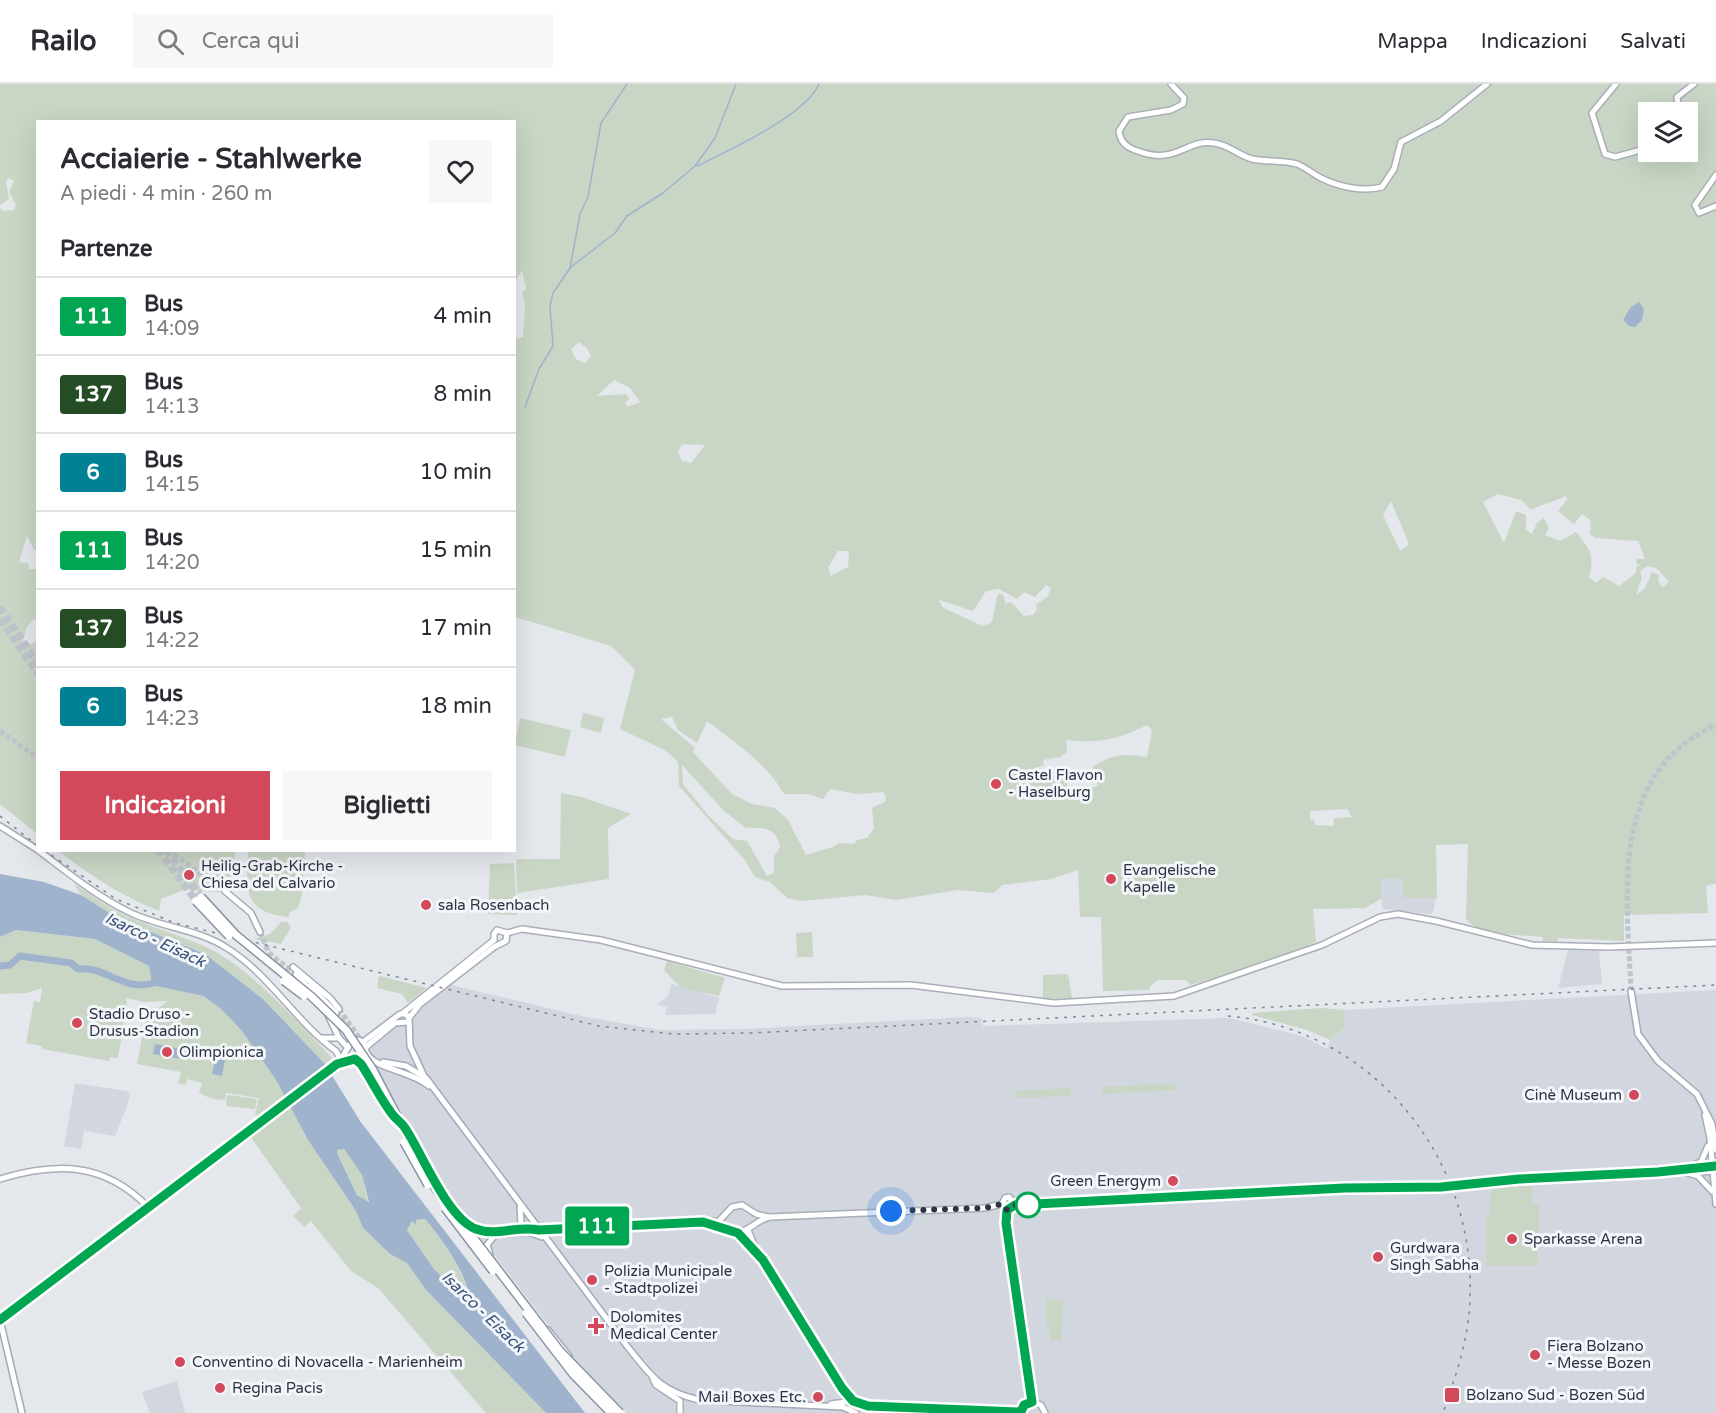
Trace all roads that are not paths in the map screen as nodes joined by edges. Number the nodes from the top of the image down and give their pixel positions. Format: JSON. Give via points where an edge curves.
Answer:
{"nodes":[{"id":1,"x":1171,"y":84,"type":"edge"},
{"id":2,"x":1487,"y":84,"type":"edge"},
{"id":3,"x":1616,"y":84,"type":"edge"},
{"id":4,"x":1694,"y":84,"type":"edge"},
{"id":5,"x":1678,"y":102,"type":"edge"},
{"id":6,"x":1638,"y":151,"type":"edge"},
{"id":7,"x":1716,"y":175,"type":"edge"},
{"id":8,"x":1716,"y":206,"type":"edge"},
{"id":9,"x":0,"y":826,"type":"edge"},
{"id":10,"x":36,"y":849,"type":"edge"},
{"id":11,"x":41,"y":852,"type":"edge"},
{"id":12,"x":225,"y":891,"type":"tunnel mouth"},
{"id":13,"x":260,"y":932,"type":"tunnel mouth"},
{"id":14,"x":507,"y":933,"type":"junction"},
{"id":15,"x":497,"y":942,"type":"junction"},
{"id":16,"x":1716,"y":943,"type":"edge"},
{"id":17,"x":296,"y":974,"type":"junction"},
{"id":18,"x":1631,"y":991,"type":"tunnel mouth"},
{"id":19,"x":400,"y":1017,"type":"junction"},
{"id":20,"x":408,"y":1020,"type":"junction"},
{"id":21,"x":321,"y":1038,"type":"junction"},
{"id":22,"x":339,"y":1038,"type":"junction"},
{"id":23,"x":365,"y":1047,"type":"junction"},
{"id":24,"x":348,"y":1049,"type":"junction"},
{"id":25,"x":412,"y":1054,"type":"junction"},
{"id":26,"x":356,"y":1059,"type":"junction"},
{"id":27,"x":339,"y":1062,"type":"junction"},
{"id":28,"x":383,"y":1062,"type":"dead end"},
{"id":29,"x":406,"y":1066,"type":"junction"},
{"id":30,"x":388,"y":1068,"type":"junction"},
{"id":31,"x":426,"y":1078,"type":"junction"},
{"id":32,"x":381,"y":1081,"type":"dead end"},
{"id":33,"x":374,"y":1083,"type":"junction"},
{"id":34,"x":1688,"y":1085,"type":"junction"},
{"id":35,"x":434,"y":1089,"type":"junction"},
{"id":36,"x":1700,"y":1103,"type":"junction"},
{"id":37,"x":405,"y":1127,"type":"junction"},
{"id":38,"x":1713,"y":1130,"type":"junction"},
{"id":39,"x":1716,"y":1144,"type":"edge"},
{"id":40,"x":1716,"y":1150,"type":"edge"},
{"id":41,"x":1714,"y":1169,"type":"edge"},
{"id":42,"x":1680,"y":1171,"type":"junction"},
{"id":43,"x":0,"y":1179,"type":"edge"},
{"id":44,"x":514,"y":1196,"type":"junction"},
{"id":45,"x":1715,"y":1199,"type":"edge"},
{"id":46,"x":1002,"y":1204,"type":"junction"},
{"id":47,"x":1716,"y":1204,"type":"edge"},
{"id":48,"x":1015,"y":1205,"type":"junction"},
{"id":49,"x":148,"y":1207,"type":"junction"},
{"id":50,"x":1007,"y":1210,"type":"junction"},
{"id":51,"x":751,"y":1211,"type":"junction"},
{"id":52,"x":726,"y":1215,"type":"junction"},
{"id":53,"x":770,"y":1217,"type":"junction"},
{"id":54,"x":465,"y":1222,"type":"junction"},
{"id":55,"x":709,"y":1222,"type":"junction"},
{"id":56,"x":753,"y":1223,"type":"junction"},
{"id":57,"x":730,"y":1228,"type":"junction"},
{"id":58,"x":554,"y":1229,"type":"junction"},
{"id":59,"x":539,"y":1230,"type":"junction"},
{"id":60,"x":748,"y":1230,"type":"junction"},
{"id":61,"x":738,"y":1233,"type":"junction"},
{"id":62,"x":552,"y":1246,"type":"junction"},
{"id":63,"x":756,"y":1250,"type":"junction"},
{"id":64,"x":490,"y":1255,"type":"junction"},
{"id":65,"x":0,"y":1320,"type":"edge"},
{"id":66,"x":2,"y":1333,"type":"edge"},
{"id":67,"x":653,"y":1380,"type":"junction"},
{"id":68,"x":846,"y":1393,"type":"junction"},
{"id":69,"x":853,"y":1401,"type":"junction"},
{"id":70,"x":1032,"y":1402,"type":"junction"},
{"id":71,"x":844,"y":1403,"type":"junction"},
{"id":72,"x":874,"y":1406,"type":"junction"},
{"id":73,"x":825,"y":1407,"type":"junction"},
{"id":74,"x":836,"y":1407,"type":"junction"},
{"id":75,"x":620,"y":1412,"type":"edge"},
{"id":76,"x":22,"y":1413,"type":"edge"},
{"id":77,"x":611,"y":1413,"type":"edge"},
{"id":78,"x":680,"y":1413,"type":"edge"},
{"id":79,"x":845,"y":1413,"type":"edge"},
{"id":80,"x":856,"y":1413,"type":"edge"},
{"id":81,"x":862,"y":1413,"type":"edge"},
{"id":82,"x":1021,"y":1413,"type":"edge"},
{"id":83,"x":1045,"y":1413,"type":"edge"}],
"edges":[{"from":1,"to":2,"type":"main road","via":[[1184,98],[1183,104],[1172,110],[1128,117],[1119,131],[1128,147],[1159,157],[1213,142],[1252,159],[1299,165],[1334,184],[1366,192],[1382,187],[1394,169],[1401,142],[1441,121]]},
{"from":3,"to":6,"type":"main road","via":[[1592,114],[1605,154],[1615,158]]},
{"from":4,"to":5,"type":"main road","via":[[1677,97]]},
{"from":7,"to":8,"type":"main road","via":[[1695,205],[1699,213]]},
{"from":9,"to":10,"type":"main road"},
{"from":11,"to":21,"type":"main road","via":[[129,912],[230,950],[260,974]]},
{"from":12,"to":13,"type":"main road","via":[[251,913]]},
{"from":14,"to":15,"type":"main road","via":[[506,941]]},
{"from":14,"to":15,"type":"main road","via":[[498,930],[494,934]]},
{"from":14,"to":16,"type":"main road","via":[[522,929],[601,940],[782,986],[910,984],[1035,1001],[1121,1001],[1174,996],[1322,945],[1380,917],[1398,914],[1532,945]]},
{"from":15,"to":19,"type":"main road"},
{"from":15,"to":20,"type":"main road","via":[[420,1004]]},
{"from":17,"to":17,"type":"main road","via":[[291,969],[321,990],[338,1011]]},
{"from":17,"to":22,"type":"main road","via":[[325,1008]]},
{"from":18,"to":34,"type":"main road","via":[[1634,1022],[1644,1046]]},
{"from":19,"to":20,"type":"main road"},
{"from":19,"to":20,"type":"main road"},
{"from":19,"to":23,"type":"main road"},
{"from":20,"to":25,"type":"main road"},
{"from":21,"to":22,"type":"main road"},
{"from":21,"to":27,"type":"main road","via":[[336,1052]]},
{"from":22,"to":24,"type":"main road"},
{"from":23,"to":24,"type":"main road","via":[[354,1041]]},
{"from":23,"to":26,"type":"main road"},
{"from":23,"to":30,"type":"main road","via":[[374,1062]]},
{"from":24,"to":26,"type":"main road"},
{"from":24,"to":27,"type":"main road"},
{"from":25,"to":29,"type":"main road"},
{"from":25,"to":31,"type":"main road"},
{"from":26,"to":27,"type":"main road"},
{"from":26,"to":33,"type":"main road"},
{"from":27,"to":49,"type":"main road"},
{"from":28,"to":29,"type":"main road"},
{"from":29,"to":31,"type":"main road"},
{"from":30,"to":33,"type":"main road","via":[[375,1071]]},
{"from":30,"to":35,"type":"main road","via":[[409,1073]]},
{"from":31,"to":35,"type":"main road"},
{"from":32,"to":37,"type":"main road"},
{"from":33,"to":37,"type":"main road","via":[[391,1113]]},
{"from":34,"to":36,"type":"main road"},
{"from":34,"to":38,"type":"main road","via":[[1697,1094]]},
{"from":35,"to":44,"type":"main road"},
{"from":36,"to":41,"type":"main road","via":[[1709,1127]]},
{"from":36,"to":42,"type":"main road","via":[[1707,1152],[1701,1162]]},
{"from":37,"to":54,"type":"main road","via":[[424,1164]]},
{"from":38,"to":39,"type":"main road"},
{"from":38,"to":40,"type":"main road"},
{"from":41,"to":42,"type":"main road"},
{"from":41,"to":45,"type":"main road"},
{"from":42,"to":45,"type":"main road","via":[[1707,1182]]},
{"from":42,"to":48,"type":"main road","via":[[1525,1178],[1441,1187],[1345,1188]]},
{"from":43,"to":49,"type":"main road","via":[[69,1167],[114,1180]]},
{"from":44,"to":54,"type":"main road","via":[[522,1213],[518,1227],[490,1231]]},
{"from":44,"to":59,"type":"main road"},
{"from":45,"to":47,"type":"main road"},
{"from":46,"to":48,"type":"main road","via":[[1009,1197]]},
{"from":46,"to":50,"type":"main road"},
{"from":46,"to":53,"type":"main road","via":[[985,1208]]},
{"from":48,"to":50,"type":"main road"},
{"from":49,"to":65,"type":"main road"},
{"from":50,"to":70,"type":"main road"},
{"from":51,"to":52,"type":"main road","via":[[736,1205]]},
{"from":51,"to":53,"type":"main road"},
{"from":51,"to":56,"type":"main road"},
{"from":52,"to":55,"type":"main road","via":[[721,1221]]},
{"from":52,"to":57,"type":"main road"},
{"from":53,"to":56,"type":"main road"},
{"from":54,"to":64,"type":"main road"},
{"from":55,"to":57,"type":"main road"},
{"from":55,"to":58,"type":"main road"},
{"from":56,"to":60,"type":"main road"},
{"from":57,"to":61,"type":"main road"},
{"from":58,"to":59,"type":"main road"},
{"from":58,"to":62,"type":"main road","via":[[549,1237]]},
{"from":59,"to":62,"type":"main road"},
{"from":60,"to":61,"type":"main road"},
{"from":60,"to":63,"type":"main road"},
{"from":61,"to":63,"type":"main road"},
{"from":62,"to":64,"type":"main road","via":[[533,1232],[499,1234],[487,1245]]},
{"from":62,"to":67,"type":"main road"},
{"from":63,"to":68,"type":"main road"},
{"from":64,"to":75,"type":"main road","via":[[565,1351]]},
{"from":65,"to":66,"type":"main road"},
{"from":66,"to":76,"type":"main road"},
{"from":67,"to":73,"type":"main road","via":[[668,1390],[699,1400]]},
{"from":67,"to":78,"type":"main road","via":[[680,1401]]},
{"from":68,"to":69,"type":"main road"},
{"from":68,"to":71,"type":"main road"},
{"from":69,"to":71,"type":"main road"},
{"from":69,"to":72,"type":"main road"},
{"from":70,"to":82,"type":"main road","via":[[1024,1405]]},
{"from":70,"to":83,"type":"main road","via":[[1041,1405]]},
{"from":71,"to":73,"type":"main road"},
{"from":72,"to":81,"type":"main road"},
{"from":72,"to":82,"type":"main road"},
{"from":73,"to":74,"type":"main road"},
{"from":74,"to":79,"type":"main road"},
{"from":74,"to":80,"type":"main road"},
{"from":75,"to":77,"type":"highway","bridge":true,"via":[[560,1351],[433,1185],[373,1070],[346,1030],[198,899],[241,947],[344,1035],[371,1075],[430,1188],[556,1354]]}]}
